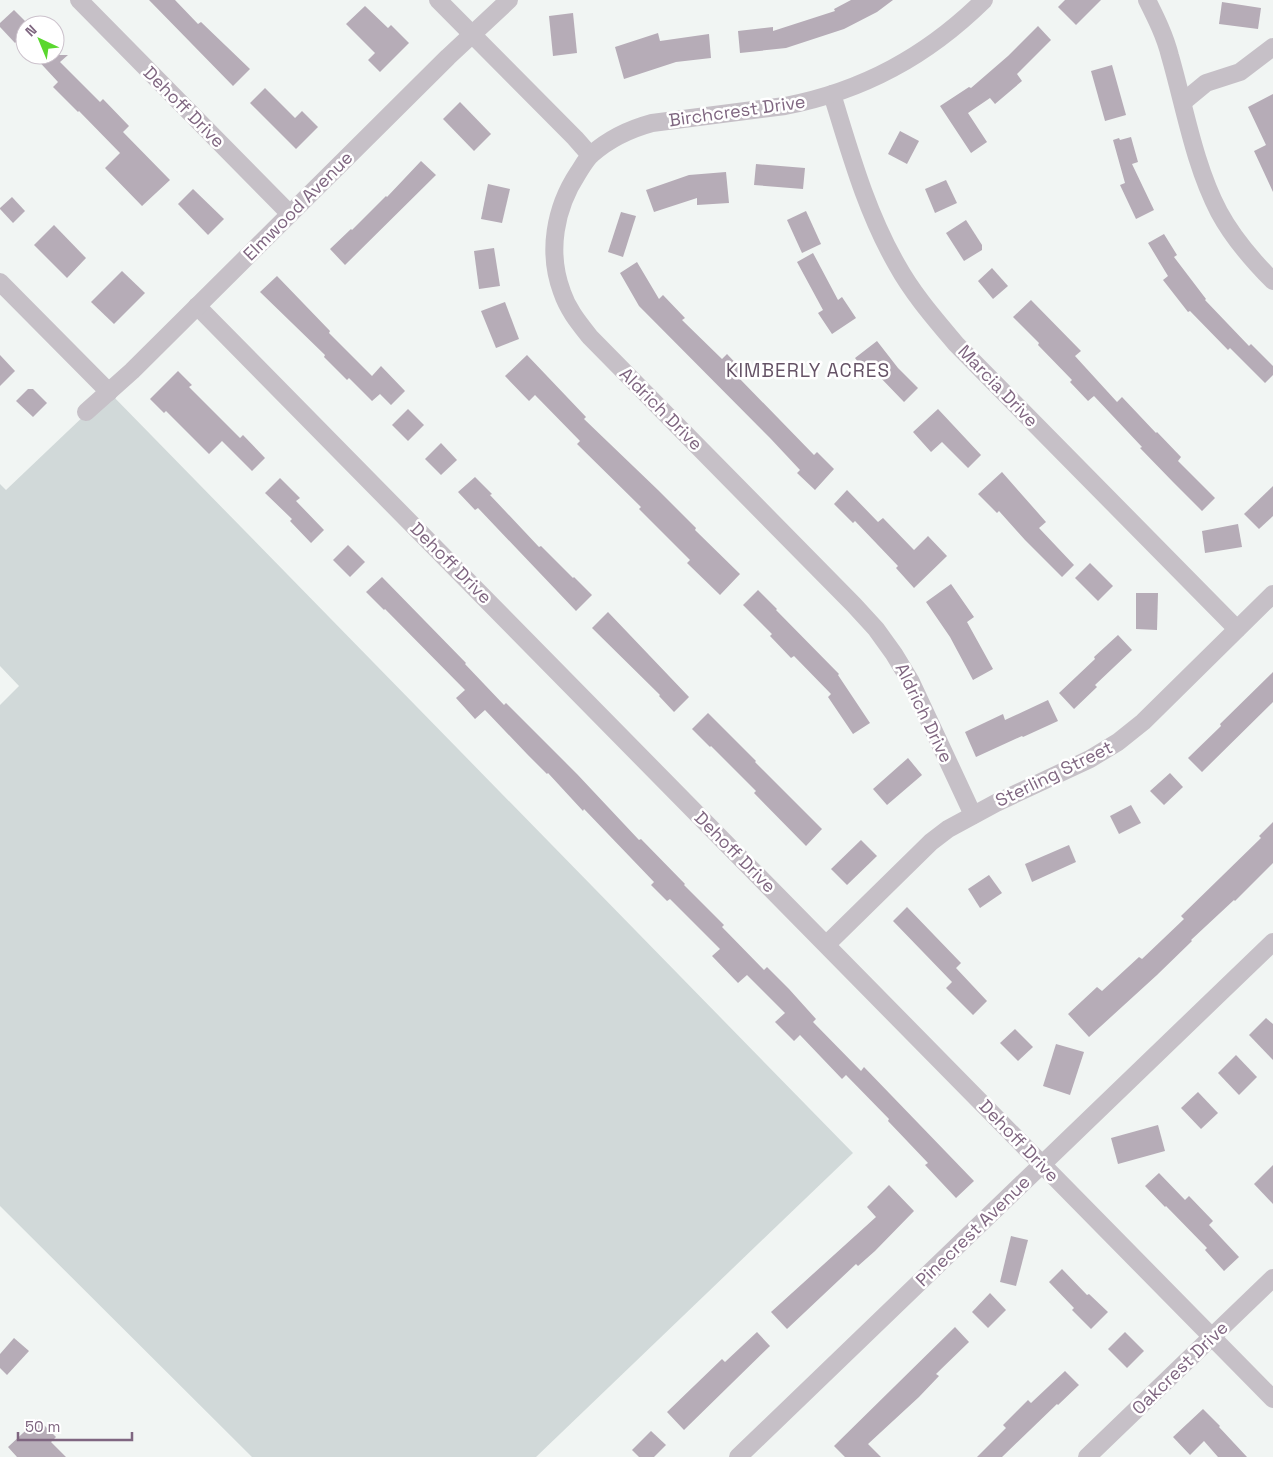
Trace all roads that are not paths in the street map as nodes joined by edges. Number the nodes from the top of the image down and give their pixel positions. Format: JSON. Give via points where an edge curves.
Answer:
{"nodes":[{"id":1,"x":79,"y":0,"type":"edge"},
{"id":2,"x":438,"y":0,"type":"edge"},
{"id":3,"x":509,"y":0,"type":"edge"},
{"id":4,"x":984,"y":0,"type":"edge"},
{"id":5,"x":1147,"y":0,"type":"edge"},
{"id":6,"x":472,"y":35,"type":"junction"},
{"id":7,"x":1273,"y":47,"type":"edge"},
{"id":8,"x":832,"y":94,"type":"junction"},
{"id":9,"x":1183,"y":102,"type":"junction"},
{"id":10,"x":590,"y":155,"type":"junction"},
{"id":11,"x":290,"y":214,"type":"junction"},
{"id":12,"x":1273,"y":281,"type":"edge"},
{"id":13,"x":0,"y":282,"type":"edge"},
{"id":14,"x":197,"y":306,"type":"junction"},
{"id":15,"x":109,"y":392,"type":"junction"},
{"id":16,"x":86,"y":412,"type":"dead end"},
{"id":17,"x":1273,"y":594,"type":"edge"},
{"id":18,"x":1237,"y":629,"type":"junction"},
{"id":19,"x":973,"y":816,"type":"junction"},
{"id":20,"x":1273,"y":942,"type":"edge"},
{"id":21,"x":826,"y":944,"type":"junction"},
{"id":22,"x":1042,"y":1164,"type":"junction"},
{"id":23,"x":1273,"y":1278,"type":"edge"},
{"id":24,"x":1212,"y":1337,"type":"junction"},
{"id":25,"x":1273,"y":1398,"type":"edge"},
{"id":26,"x":738,"y":1457,"type":"edge"},
{"id":27,"x":1087,"y":1457,"type":"edge"}],
"edges":[{"from":1,"to":11,"type":"street","name":"Dehoff Drive"},
{"from":2,"to":6,"type":"street"},
{"from":3,"to":6,"type":"street","name":"Elmwood Avenue"},
{"from":4,"to":8,"type":"street","name":"Birchcrest Drive","via":[[941,38],[916,55],[888,72]]},
{"from":5,"to":9,"type":"street","via":[[1161,29]]},
{"from":6,"to":10,"type":"street"},
{"from":6,"to":11,"type":"street","name":"Elmwood Avenue"},
{"from":7,"to":9,"type":"street","via":[[1240,72],[1206,82]]},
{"from":8,"to":10,"type":"street","name":"Birchcrest Drive","via":[[785,106],[652,123],[613,138]]},
{"from":8,"to":18,"type":"street","name":"Marcia Drive","via":[[875,222],[897,266],[925,307],[956,344]]},
{"from":9,"to":12,"type":"street","via":[[1207,185],[1219,212],[1247,254]]},
{"from":10,"to":19,"type":"street","name":"Aldrich Drive","via":[[567,191],[558,214],[554,243],[558,281],[572,313],[590,337],[876,629],[911,682]]},
{"from":11,"to":14,"type":"street","name":"Elmwood Avenue"},
{"from":13,"to":15,"type":"street"},
{"from":14,"to":15,"type":"street","name":"Elmwood Avenue"},
{"from":14,"to":21,"type":"street","name":"Dehoff Drive"},
{"from":15,"to":16,"type":"street","name":"Elmwood Avenue"},
{"from":17,"to":18,"type":"street","name":"Sterling Street"},
{"from":18,"to":19,"type":"street","name":"Sterling Street","via":[[1143,722],[1118,742],[1090,760],[996,802]]},
{"from":19,"to":21,"type":"street","name":"Sterling Street","via":[[930,842]]},
{"from":20,"to":22,"type":"street","name":"Pinecrest Avenue"},
{"from":21,"to":22,"type":"street","name":"Dehoff Drive"},
{"from":22,"to":24,"type":"street","name":"Dehoff Drive"},
{"from":22,"to":26,"type":"street","name":"Pinecrest Avenue"},
{"from":23,"to":24,"type":"street","name":"Oakcrest Drive"},
{"from":24,"to":25,"type":"street","name":"Dehoff Drive"},
{"from":24,"to":27,"type":"street","name":"Oakcrest Drive"}]}
